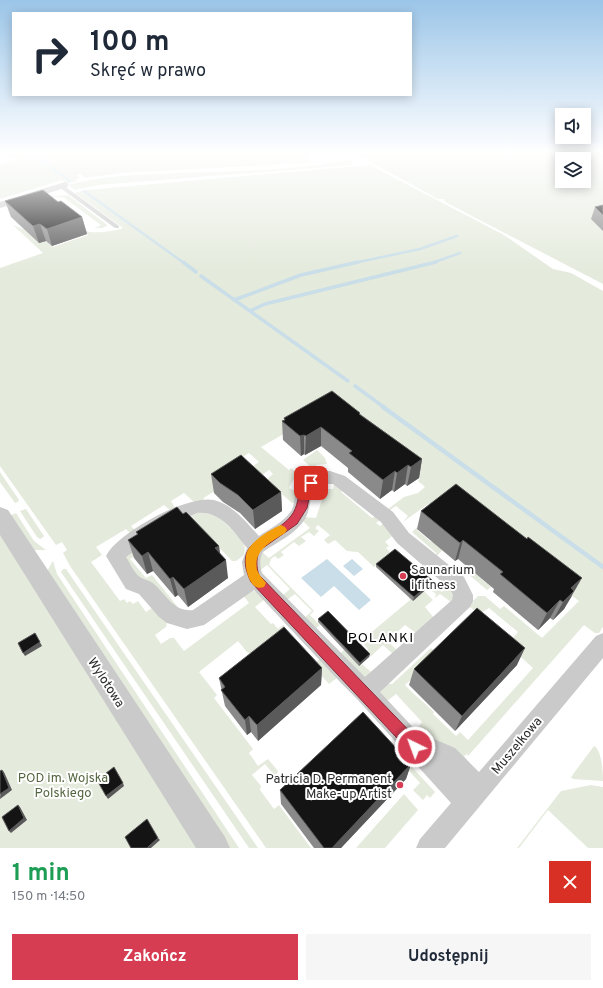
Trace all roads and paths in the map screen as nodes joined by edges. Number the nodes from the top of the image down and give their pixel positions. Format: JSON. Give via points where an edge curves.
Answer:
{"nodes":[{"id":1,"x":41,"y":193,"type":"edge"},
{"id":2,"x":72,"y":193,"type":"edge"},
{"id":3,"x":0,"y":205,"type":"edge"},
{"id":4,"x":117,"y":227,"type":"dead end"},
{"id":5,"x":0,"y":516,"type":"edge"},
{"id":6,"x":257,"y":546,"type":"junction"},
{"id":7,"x":255,"y":578,"type":"junction"},
{"id":8,"x":603,"y":643,"type":"edge"},
{"id":9,"x":365,"y":692,"type":"junction"},
{"id":10,"x":473,"y":796,"type":"junction"},
{"id":11,"x":214,"y":848,"type":"edge"},
{"id":12,"x":429,"y":848,"type":"edge"}],
"edges":[{"from":1,"to":3,"type":"street"},
{"from":2,"to":4,"type":"lane"},
{"from":5,"to":11,"type":"street","name":"Wylotowa"},
{"from":6,"to":7,"type":"street","via":[[252,553],[251,561]]},
{"from":6,"to":7,"type":"street","via":[[222,510],[206,506],[188,509],[178,514],[126,546],[115,556],[133,583],[146,588],[174,617],[186,620],[197,619]]},
{"from":6,"to":9,"type":"street","via":[[294,521],[302,508],[306,487],[317,479],[331,477],[339,480],[378,510],[392,522],[403,538],[457,583],[463,595],[463,601],[459,606]]},
{"from":7,"to":9,"type":"street"},
{"from":8,"to":10,"type":"street","name":"Muszelkowa"},
{"from":9,"to":10,"type":"street","via":[[415,747]]},
{"from":10,"to":12,"type":"street","name":"Muszelkowa"}]}
